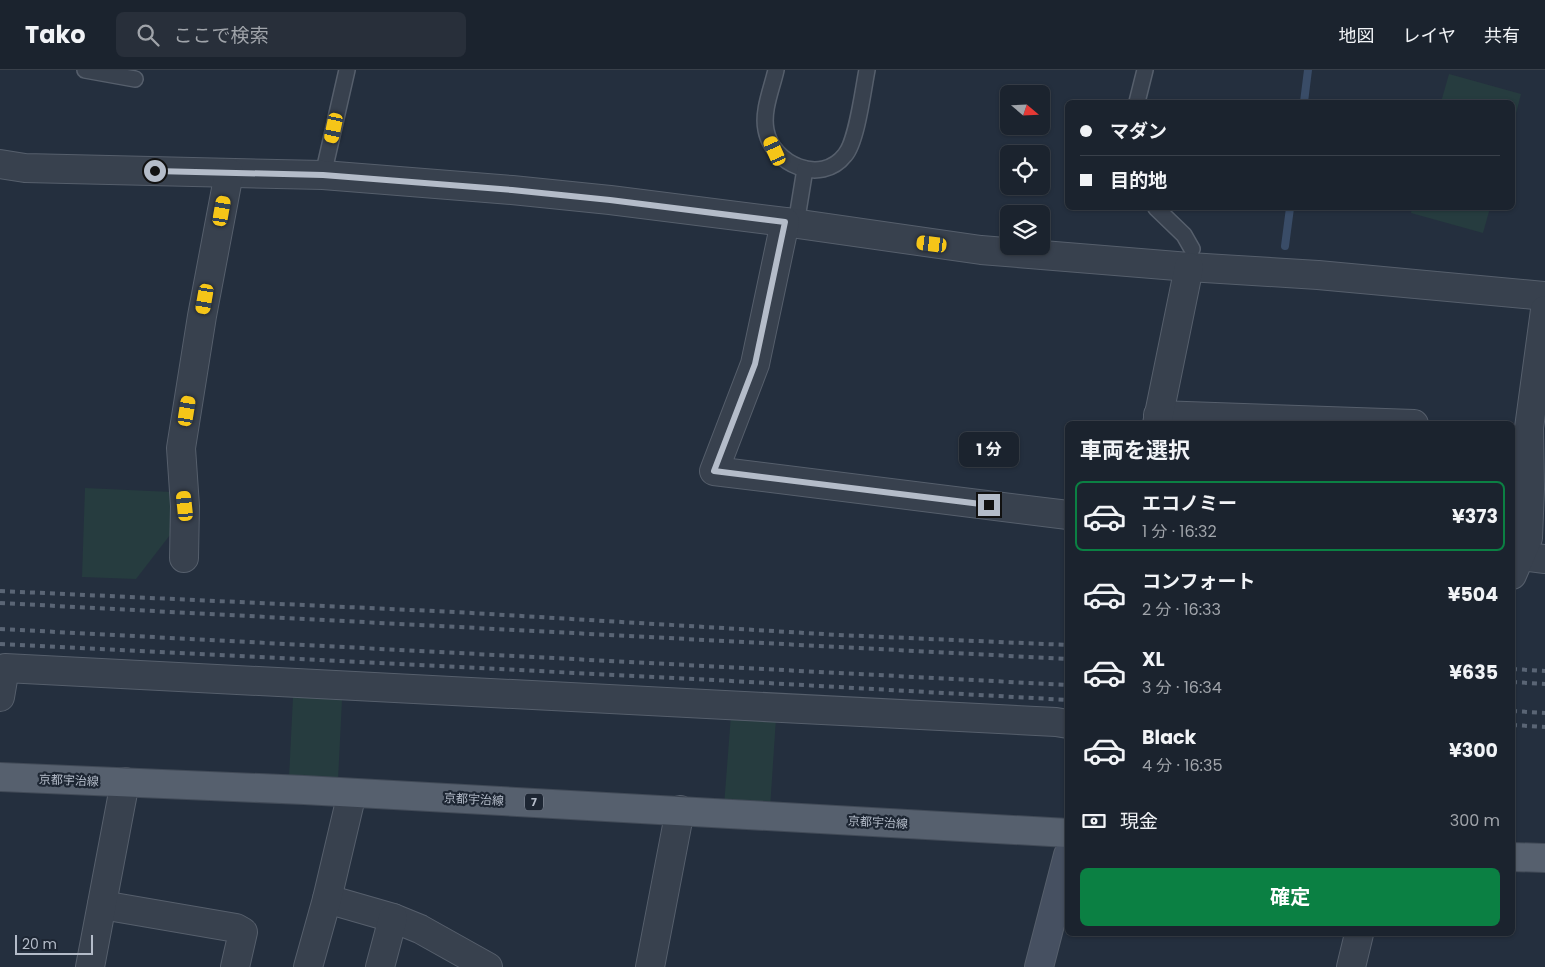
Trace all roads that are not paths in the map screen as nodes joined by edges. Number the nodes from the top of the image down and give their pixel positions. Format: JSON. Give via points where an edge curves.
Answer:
{"nodes":[{"id":1,"x":85,"y":70,"type":"edge"},
{"id":2,"x":347,"y":70,"type":"edge"},
{"id":3,"x":776,"y":70,"type":"edge"},
{"id":4,"x":868,"y":70,"type":"edge"},
{"id":5,"x":1145,"y":70,"type":"edge"},
{"id":6,"x":135,"y":79,"type":"dead end"},
{"id":7,"x":1138,"y":100,"type":"edge"},
{"id":8,"x":0,"y":164,"type":"edge"},
{"id":9,"x":805,"y":169,"type":"junction"},
{"id":10,"x":229,"y":173,"type":"junction"},
{"id":11,"x":323,"y":175,"type":"junction"},
{"id":12,"x":1158,"y":210,"type":"edge"},
{"id":13,"x":791,"y":223,"type":"junction"},
{"id":14,"x":1190,"y":258,"type":"junction"},
{"id":15,"x":1545,"y":296,"type":"edge"},
{"id":16,"x":1545,"y":310,"type":"edge"},
{"id":17,"x":1158,"y":419,"type":"edge"},
{"id":18,"x":1529,"y":419,"type":"edge"},
{"id":19,"x":1260,"y":421,"type":"edge"},
{"id":20,"x":1521,"y":489,"type":"edge"},
{"id":21,"x":1065,"y":515,"type":"edge"},
{"id":22,"x":184,"y":558,"type":"dead end"},
{"id":23,"x":1526,"y":563,"type":"edge"},
{"id":24,"x":0,"y":697,"type":"edge"},
{"id":25,"x":1065,"y":724,"type":"edge"},
{"id":26,"x":0,"y":777,"type":"edge"},
{"id":27,"x":125,"y":782,"type":"junction"},
{"id":28,"x":352,"y":793,"type":"junction"},
{"id":29,"x":680,"y":810,"type":"junction"},
{"id":30,"x":1065,"y":833,"type":"edge"},
{"id":31,"x":1515,"y":857,"type":"edge"},
{"id":32,"x":1545,"y":858,"type":"edge"},
{"id":33,"x":1065,"y":867,"type":"edge"},
{"id":34,"x":327,"y":899,"type":"junction"},
{"id":35,"x":102,"y":905,"type":"junction"},
{"id":36,"x":393,"y":918,"type":"junction"},
{"id":37,"x":1358,"y":936,"type":"edge"},
{"id":38,"x":90,"y":967,"type":"edge"},
{"id":39,"x":235,"y":967,"type":"edge"},
{"id":40,"x":308,"y":967,"type":"edge"},
{"id":41,"x":380,"y":967,"type":"edge"},
{"id":42,"x":488,"y":967,"type":"edge"},
{"id":43,"x":650,"y":967,"type":"edge"},
{"id":44,"x":1039,"y":967,"type":"edge"},
{"id":45,"x":1351,"y":967,"type":"edge"}],
"edges":[{"from":1,"to":6,"type":"lane"},
{"from":2,"to":11,"type":"lane"},
{"from":3,"to":9,"type":"lane","via":[[765,113],[766,130],[775,151],[788,163]]},
{"from":4,"to":9,"type":"lane","via":[[846,155],[834,165]]},
{"from":5,"to":7,"type":"lane"},
{"from":8,"to":10,"type":"street","via":[[25,168]]},
{"from":9,"to":13,"type":"lane"},
{"from":10,"to":11,"type":"street"},
{"from":10,"to":22,"type":"street","via":[[181,448]]},
{"from":11,"to":13,"type":"street","via":[[522,191]]},
{"from":12,"to":14,"type":"lane","via":[[1184,235]]},
{"from":13,"to":14,"type":"street","via":[[981,250]]},
{"from":13,"to":21,"type":"street","via":[[755,364],[714,471]]},
{"from":14,"to":15,"type":"street","via":[[1318,275]]},
{"from":14,"to":17,"type":"street"},
{"from":16,"to":18,"type":"street"},
{"from":17,"to":19,"type":"street"},
{"from":18,"to":20,"type":"street"},
{"from":20,"to":23,"type":"street","via":[[1528,538]]},
{"from":24,"to":25,"type":"street","via":[[5,668]]},
{"from":26,"to":27,"type":"main road","name":"京都宇治線","number":"7"},
{"from":27,"to":28,"type":"main road","name":"京都宇治線","number":"7"},
{"from":27,"to":35,"type":"street"},
{"from":28,"to":29,"type":"main road","name":"京都宇治線","number":"7"},
{"from":28,"to":34,"type":"street"},
{"from":29,"to":30,"type":"main road","name":"京都宇治線","number":"7"},
{"from":29,"to":43,"type":"street"},
{"from":31,"to":32,"type":"main road"},
{"from":33,"to":44,"type":"street"},
{"from":34,"to":36,"type":"street"},
{"from":34,"to":40,"type":"street"},
{"from":35,"to":38,"type":"street"},
{"from":35,"to":39,"type":"street","via":[[236,928],[242,932]]},
{"from":36,"to":41,"type":"street"},
{"from":36,"to":42,"type":"street","via":[[420,929]]},
{"from":37,"to":45,"type":"street"}]}
